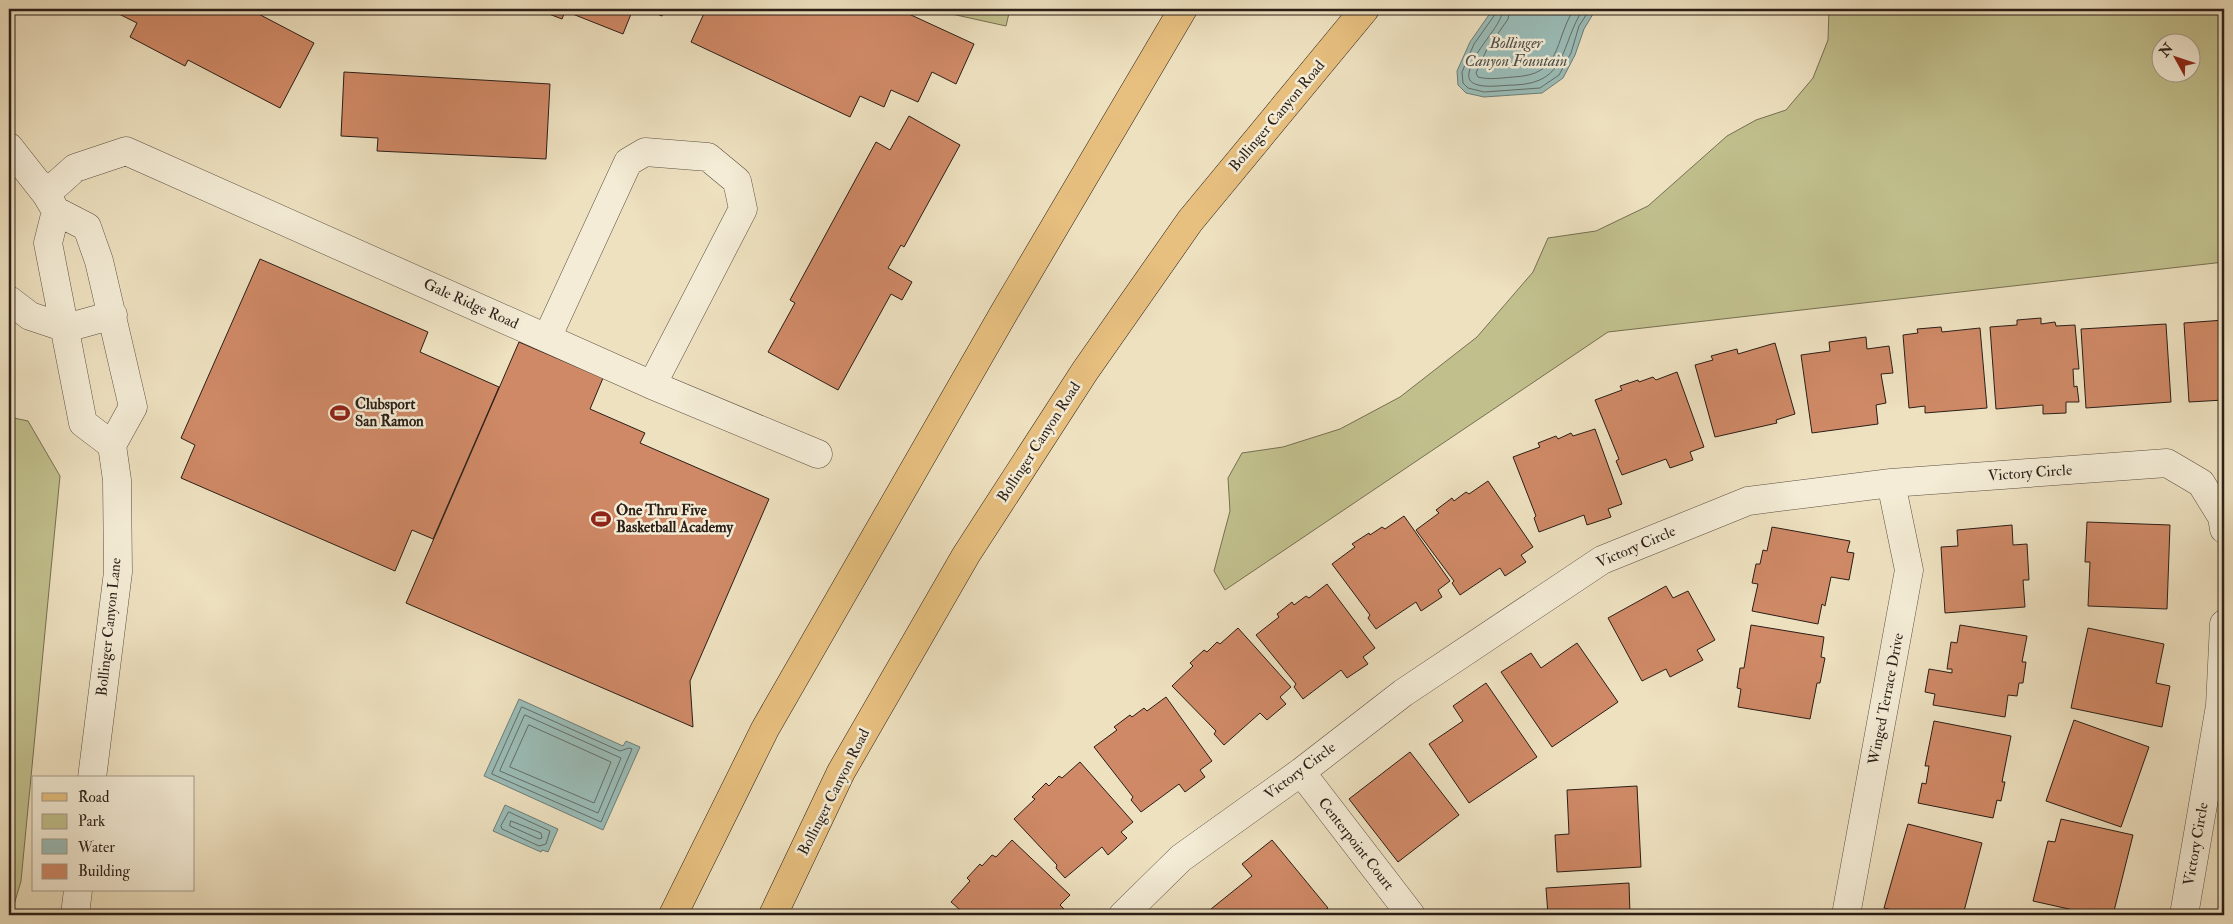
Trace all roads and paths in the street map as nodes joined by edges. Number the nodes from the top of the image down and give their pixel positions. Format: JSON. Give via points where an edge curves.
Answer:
{"nodes":[{"id":1,"x":1183,"y":9,"type":"edge"},
{"id":2,"x":1365,"y":9,"type":"edge"},
{"id":3,"x":9,"y":147,"type":"edge"},
{"id":4,"x":51,"y":203,"type":"junction"},
{"id":5,"x":9,"y":300,"type":"edge"},
{"id":6,"x":112,"y":315,"type":"junction"},
{"id":7,"x":66,"y":328,"type":"junction"},
{"id":8,"x":547,"y":338,"type":"junction"},
{"id":9,"x":652,"y":385,"type":"junction"},
{"id":10,"x":112,"y":445,"type":"junction"},
{"id":11,"x":818,"y":454,"type":"dead end"},
{"id":12,"x":1891,"y":483,"type":"junction"},
{"id":13,"x":2224,"y":529,"type":"edge"},
{"id":14,"x":2224,"y":624,"type":"edge"},
{"id":15,"x":1301,"y":772,"type":"junction"},
{"id":16,"x":92,"y":776,"type":"edge"},
{"id":17,"x":78,"y":892,"type":"edge"},
{"id":18,"x":75,"y":915,"type":"edge"},
{"id":19,"x":673,"y":915,"type":"edge"},
{"id":20,"x":773,"y":915,"type":"edge"},
{"id":21,"x":1123,"y":915,"type":"edge"},
{"id":22,"x":1411,"y":915,"type":"edge"},
{"id":23,"x":1846,"y":915,"type":"edge"},
{"id":24,"x":2184,"y":915,"type":"edge"}],
"edges":[{"from":1,"to":19,"type":"main road","via":[[765,729]]},
{"from":2,"to":20,"type":"main road","name":"Bollinger Canyon Road","via":[[1190,221],[1085,371],[966,555],[841,772]]},
{"from":3,"to":4,"type":"street"},
{"from":4,"to":6,"type":"street","via":[[87,227],[100,261]]},
{"from":4,"to":7,"type":"street","via":[[48,243]]},
{"from":4,"to":8,"type":"street","name":"Gale Ridge Road","via":[[75,168],[126,150]]},
{"from":5,"to":7,"type":"street","via":[[30,316]]},
{"from":6,"to":7,"type":"street"},
{"from":6,"to":10,"type":"street","via":[[133,408]]},
{"from":7,"to":10,"type":"street","via":[[83,423]]},
{"from":8,"to":9,"type":"street","name":"Gale Ridge Road"},
{"from":8,"to":9,"type":"street","via":[[628,162],[646,152],[708,157],[738,181],[742,210]]},
{"from":9,"to":11,"type":"street","name":"Gale Ridge Road"},
{"from":10,"to":16,"type":"street","name":"Bollinger Canyon Lane","via":[[117,480],[118,572]]},
{"from":12,"to":13,"type":"street","name":"Victory Circle","via":[[2167,463],[2201,483],[2222,517]]},
{"from":12,"to":15,"type":"street","name":"Victory Circle","via":[[1748,501],[1602,560],[1403,693]]},
{"from":12,"to":23,"type":"street","name":"Winged Terrace Drive","via":[[1910,570]]},
{"from":14,"to":24,"type":"street","name":"Victory Circle","via":[[2220,706]]},
{"from":15,"to":21,"type":"street","name":"Victory Circle","via":[[1181,858]]},
{"from":15,"to":22,"type":"street","name":"Centerpoint Court"},
{"from":17,"to":18,"type":"street"}]}
